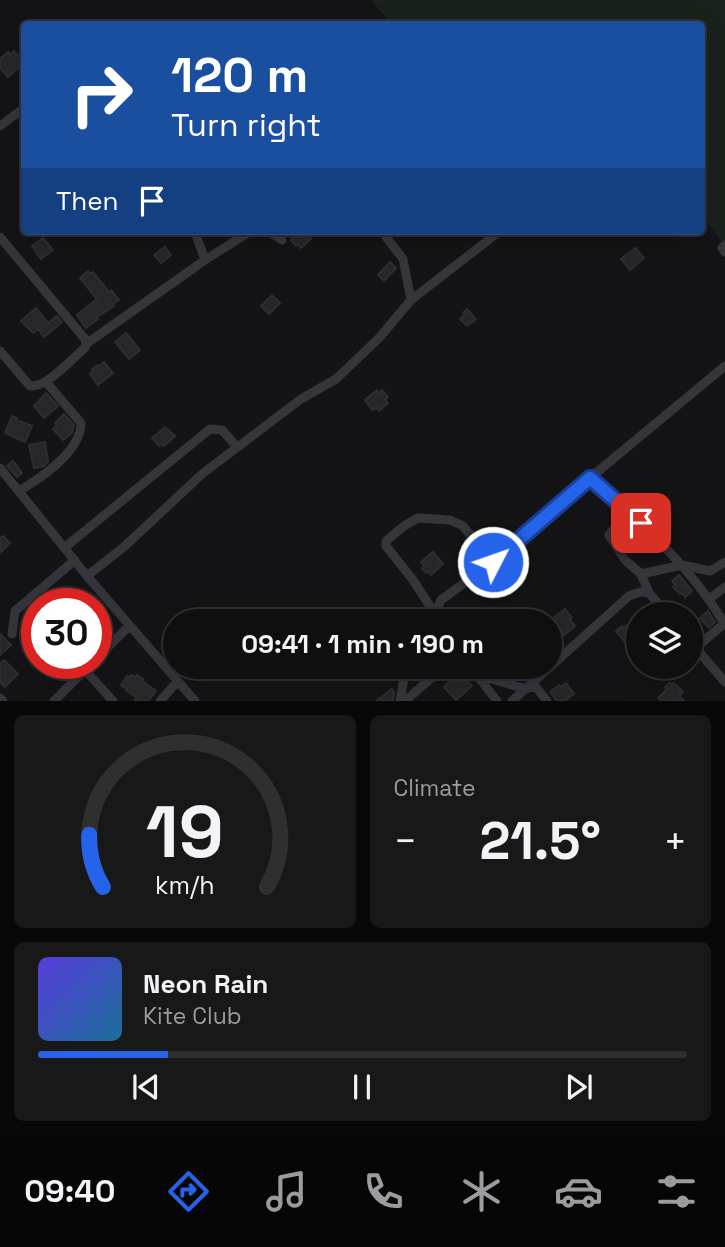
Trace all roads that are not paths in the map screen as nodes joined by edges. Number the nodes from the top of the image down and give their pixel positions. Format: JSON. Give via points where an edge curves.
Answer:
{"nodes":[{"id":1,"x":21,"y":110,"type":"edge"},
{"id":2,"x":0,"y":126,"type":"edge"},
{"id":3,"x":195,"y":235,"type":"edge"},
{"id":4,"x":245,"y":235,"type":"edge"},
{"id":5,"x":274,"y":235,"type":"edge"},
{"id":6,"x":495,"y":235,"type":"edge"},
{"id":7,"x":0,"y":237,"type":"edge"},
{"id":8,"x":386,"y":237,"type":"dead end"},
{"id":9,"x":282,"y":240,"type":"dead end"},
{"id":10,"x":725,"y":245,"type":"edge"},
{"id":11,"x":725,"y":252,"type":"edge"},
{"id":12,"x":205,"y":260,"type":"junction"},
{"id":13,"x":411,"y":300,"type":"junction"},
{"id":14,"x":86,"y":344,"type":"junction"},
{"id":15,"x":0,"y":351,"type":"edge"},
{"id":16,"x":725,"y":366,"type":"edge"},
{"id":17,"x":46,"y":382,"type":"junction"},
{"id":18,"x":237,"y":447,"type":"junction"},
{"id":19,"x":0,"y":468,"type":"edge"},
{"id":20,"x":590,"y":478,"type":"junction"},
{"id":21,"x":19,"y":491,"type":"junction"},
{"id":22,"x":629,"y":512,"type":"junction"},
{"id":23,"x":65,"y":548,"type":"junction"},
{"id":24,"x":75,"y":560,"type":"junction"},
{"id":25,"x":493,"y":562,"type":"junction"},
{"id":26,"x":725,"y":562,"type":"edge"},
{"id":27,"x":682,"y":565,"type":"junction"},
{"id":28,"x":641,"y":574,"type":"junction"},
{"id":29,"x":87,"y":576,"type":"junction"},
{"id":30,"x":725,"y":587,"type":"edge"},
{"id":31,"x":649,"y":593,"type":"junction"},
{"id":32,"x":709,"y":599,"type":"junction"},
{"id":33,"x":657,"y":602,"type":"edge"},
{"id":34,"x":432,"y":609,"type":"edge"},
{"id":35,"x":439,"y":609,"type":"edge"},
{"id":36,"x":724,"y":623,"type":"edge"},
{"id":37,"x":129,"y":626,"type":"junction"},
{"id":38,"x":12,"y":634,"type":"dead end"},
{"id":39,"x":703,"y":641,"type":"edge"},
{"id":40,"x":112,"y":643,"type":"edge"},
{"id":41,"x":703,"y":657,"type":"edge"},
{"id":42,"x":76,"y":679,"type":"edge"},
{"id":43,"x":98,"y":679,"type":"edge"},
{"id":44,"x":404,"y":679,"type":"edge"},
{"id":45,"x":430,"y":679,"type":"edge"},
{"id":46,"x":479,"y":679,"type":"edge"},
{"id":47,"x":498,"y":679,"type":"edge"},
{"id":48,"x":178,"y":681,"type":"junction"},
{"id":49,"x":725,"y":682,"type":"edge"},
{"id":50,"x":526,"y":689,"type":"junction"},
{"id":51,"x":54,"y":701,"type":"edge"},
{"id":52,"x":113,"y":701,"type":"edge"},
{"id":53,"x":160,"y":701,"type":"edge"},
{"id":54,"x":195,"y":701,"type":"edge"},
{"id":55,"x":400,"y":701,"type":"edge"},
{"id":56,"x":405,"y":701,"type":"edge"},
{"id":57,"x":497,"y":701,"type":"edge"},
{"id":58,"x":512,"y":701,"type":"edge"},
{"id":59,"x":547,"y":701,"type":"edge"}],
"edges":[{"from":1,"to":2,"type":"street"},
{"from":3,"to":12,"type":"street"},
{"from":4,"to":12,"type":"street"},
{"from":5,"to":9,"type":"street"},
{"from":6,"to":13,"type":"street"},
{"from":7,"to":14,"type":"street"},
{"from":8,"to":13,"type":"street","via":[[403,260]]},
{"from":10,"to":11,"type":"street"},
{"from":12,"to":14,"type":"street"},
{"from":13,"to":18,"type":"street","via":[[336,379]]},
{"from":14,"to":17,"type":"street"},
{"from":15,"to":17,"type":"street","via":[[30,386]]},
{"from":16,"to":20,"type":"street"},
{"from":17,"to":21,"type":"street","via":[[80,423],[81,432],[68,453]]},
{"from":18,"to":23,"type":"street","via":[[222,430],[210,429]]},
{"from":18,"to":29,"type":"street"},
{"from":19,"to":21,"type":"street"},
{"from":20,"to":22,"type":"street"},
{"from":20,"to":25,"type":"street"},
{"from":21,"to":23,"type":"street"},
{"from":22,"to":27,"type":"street"},
{"from":22,"to":28,"type":"street","via":[[609,535]]},
{"from":23,"to":24,"type":"street"},
{"from":24,"to":29,"type":"street"},
{"from":24,"to":38,"type":"street","via":[[15,611]]},
{"from":25,"to":34,"type":"street","via":[[463,526],[450,520],[418,518],[404,526],[386,546]]},
{"from":25,"to":35,"type":"street","via":[[441,600]]},
{"from":26,"to":27,"type":"street","via":[[710,571]]},
{"from":27,"to":28,"type":"street"},
{"from":27,"to":32,"type":"street"},
{"from":28,"to":31,"type":"street"},
{"from":29,"to":37,"type":"street"},
{"from":30,"to":32,"type":"street"},
{"from":31,"to":33,"type":"street"},
{"from":31,"to":50,"type":"street","via":[[629,596]]},
{"from":32,"to":36,"type":"street"},
{"from":36,"to":39,"type":"street"},
{"from":37,"to":40,"type":"street"},
{"from":37,"to":48,"type":"street"},
{"from":41,"to":49,"type":"street"},
{"from":42,"to":51,"type":"street"},
{"from":43,"to":52,"type":"street"},
{"from":44,"to":55,"type":"street"},
{"from":45,"to":56,"type":"street"},
{"from":46,"to":57,"type":"street"},
{"from":47,"to":50,"type":"street"},
{"from":48,"to":53,"type":"street"},
{"from":48,"to":54,"type":"street"},
{"from":50,"to":58,"type":"street"},
{"from":50,"to":59,"type":"street","via":[[535,686]]}]}
